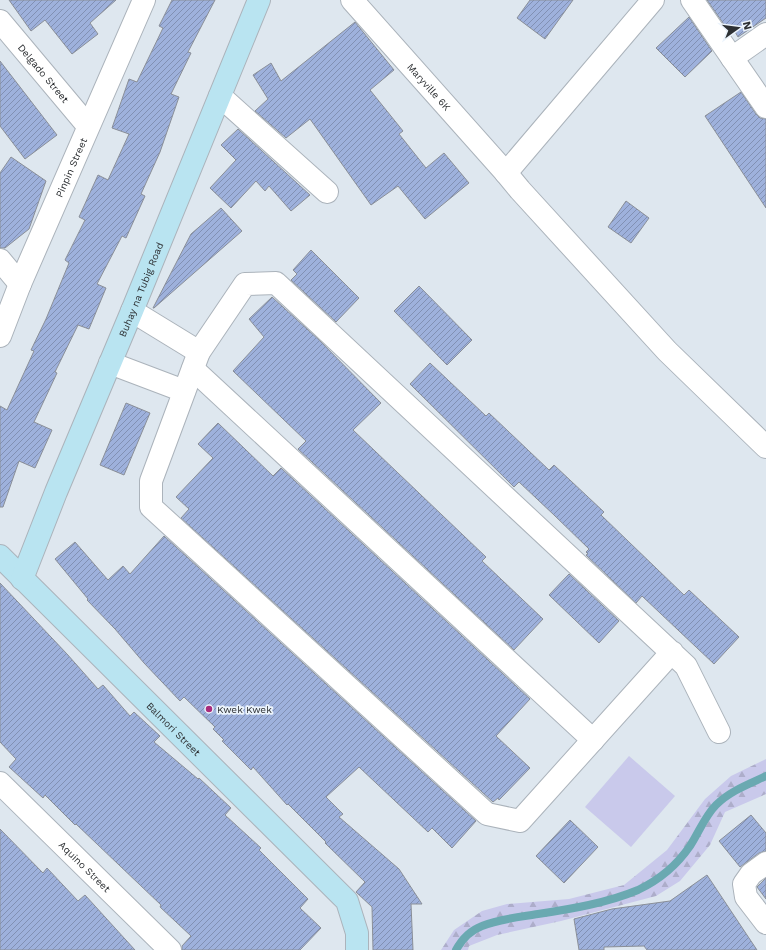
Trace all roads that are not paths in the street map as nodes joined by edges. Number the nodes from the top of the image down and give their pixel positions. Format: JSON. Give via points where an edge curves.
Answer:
{"nodes":[{"id":1,"x":144,"y":0,"type":"edge"},
{"id":2,"x":259,"y":0,"type":"edge"},
{"id":3,"x":352,"y":0,"type":"edge"},
{"id":4,"x":653,"y":0,"type":"edge"},
{"id":5,"x":692,"y":0,"type":"edge"},
{"id":6,"x":0,"y":20,"type":"edge"},
{"id":7,"x":766,"y":34,"type":"edge"},
{"id":8,"x":732,"y":58,"type":"junction"},
{"id":9,"x":220,"y":96,"type":"junction"},
{"id":10,"x":766,"y":107,"type":"edge"},
{"id":11,"x":88,"y":126,"type":"junction"},
{"id":12,"x":506,"y":173,"type":"junction"},
{"id":13,"x":327,"y":192,"type":"dead end"},
{"id":14,"x":0,"y":260,"type":"edge"},
{"id":15,"x":20,"y":284,"type":"junction"},
{"id":16,"x":132,"y":311,"type":"junction"},
{"id":17,"x":0,"y":336,"type":"edge"},
{"id":18,"x":196,"y":360,"type":"junction"},
{"id":19,"x":110,"y":363,"type":"junction"},
{"id":20,"x":184,"y":391,"type":"junction"},
{"id":21,"x":766,"y":448,"type":"edge"},
{"id":22,"x":0,"y":556,"type":"edge"},
{"id":23,"x":22,"y":579,"type":"junction"},
{"id":24,"x":672,"y":652,"type":"junction"},
{"id":25,"x":719,"y":732,"type":"dead end"},
{"id":26,"x":593,"y":740,"type":"junction"},
{"id":27,"x":0,"y":783,"type":"edge"},
{"id":28,"x":766,"y":863,"type":"edge"},
{"id":29,"x":766,"y":923,"type":"edge"},
{"id":30,"x":170,"y":950,"type":"edge"},
{"id":31,"x":357,"y":950,"type":"edge"}],
"edges":[{"from":1,"to":11,"type":"street","name":"Pinpin Street"},
{"from":2,"to":9,"type":"main road","name":"Buhay na Tubig Road"},
{"from":3,"to":12,"type":"street","name":"Maryville 6K"},
{"from":4,"to":12,"type":"street"},
{"from":5,"to":8,"type":"street"},
{"from":6,"to":11,"type":"street","name":"Delgado Street"},
{"from":7,"to":8,"type":"street"},
{"from":8,"to":10,"type":"street"},
{"from":9,"to":13,"type":"street"},
{"from":9,"to":16,"type":"main road","name":"Buhay na Tubig Road"},
{"from":11,"to":15,"type":"street","name":"Pinpin Street"},
{"from":12,"to":21,"type":"street","name":"Maryville 6K","via":[[667,351]]},
{"from":14,"to":15,"type":"street"},
{"from":15,"to":17,"type":"street","name":"Pinpin Street"},
{"from":16,"to":18,"type":"street"},
{"from":16,"to":19,"type":"main road","name":"Buhay na Tubig Road"},
{"from":18,"to":20,"type":"street"},
{"from":18,"to":24,"type":"street","via":[[245,284],[276,283]]},
{"from":18,"to":26,"type":"street"},
{"from":19,"to":20,"type":"street"},
{"from":19,"to":23,"type":"main road","name":"Buhay na Tubig Road"},
{"from":20,"to":26,"type":"street","via":[[151,481],[151,507],[487,814],[520,821]]},
{"from":22,"to":23,"type":"main road","name":"Balmori Street"},
{"from":23,"to":31,"type":"main road","name":"Balmori Street","via":[[347,901],[357,933]]},
{"from":24,"to":25,"type":"street","via":[[686,666]]},
{"from":24,"to":26,"type":"street"},
{"from":27,"to":30,"type":"street","name":"Aquino Street"},
{"from":28,"to":29,"type":"street","via":[[751,874],[744,884],[746,897]]}]}
